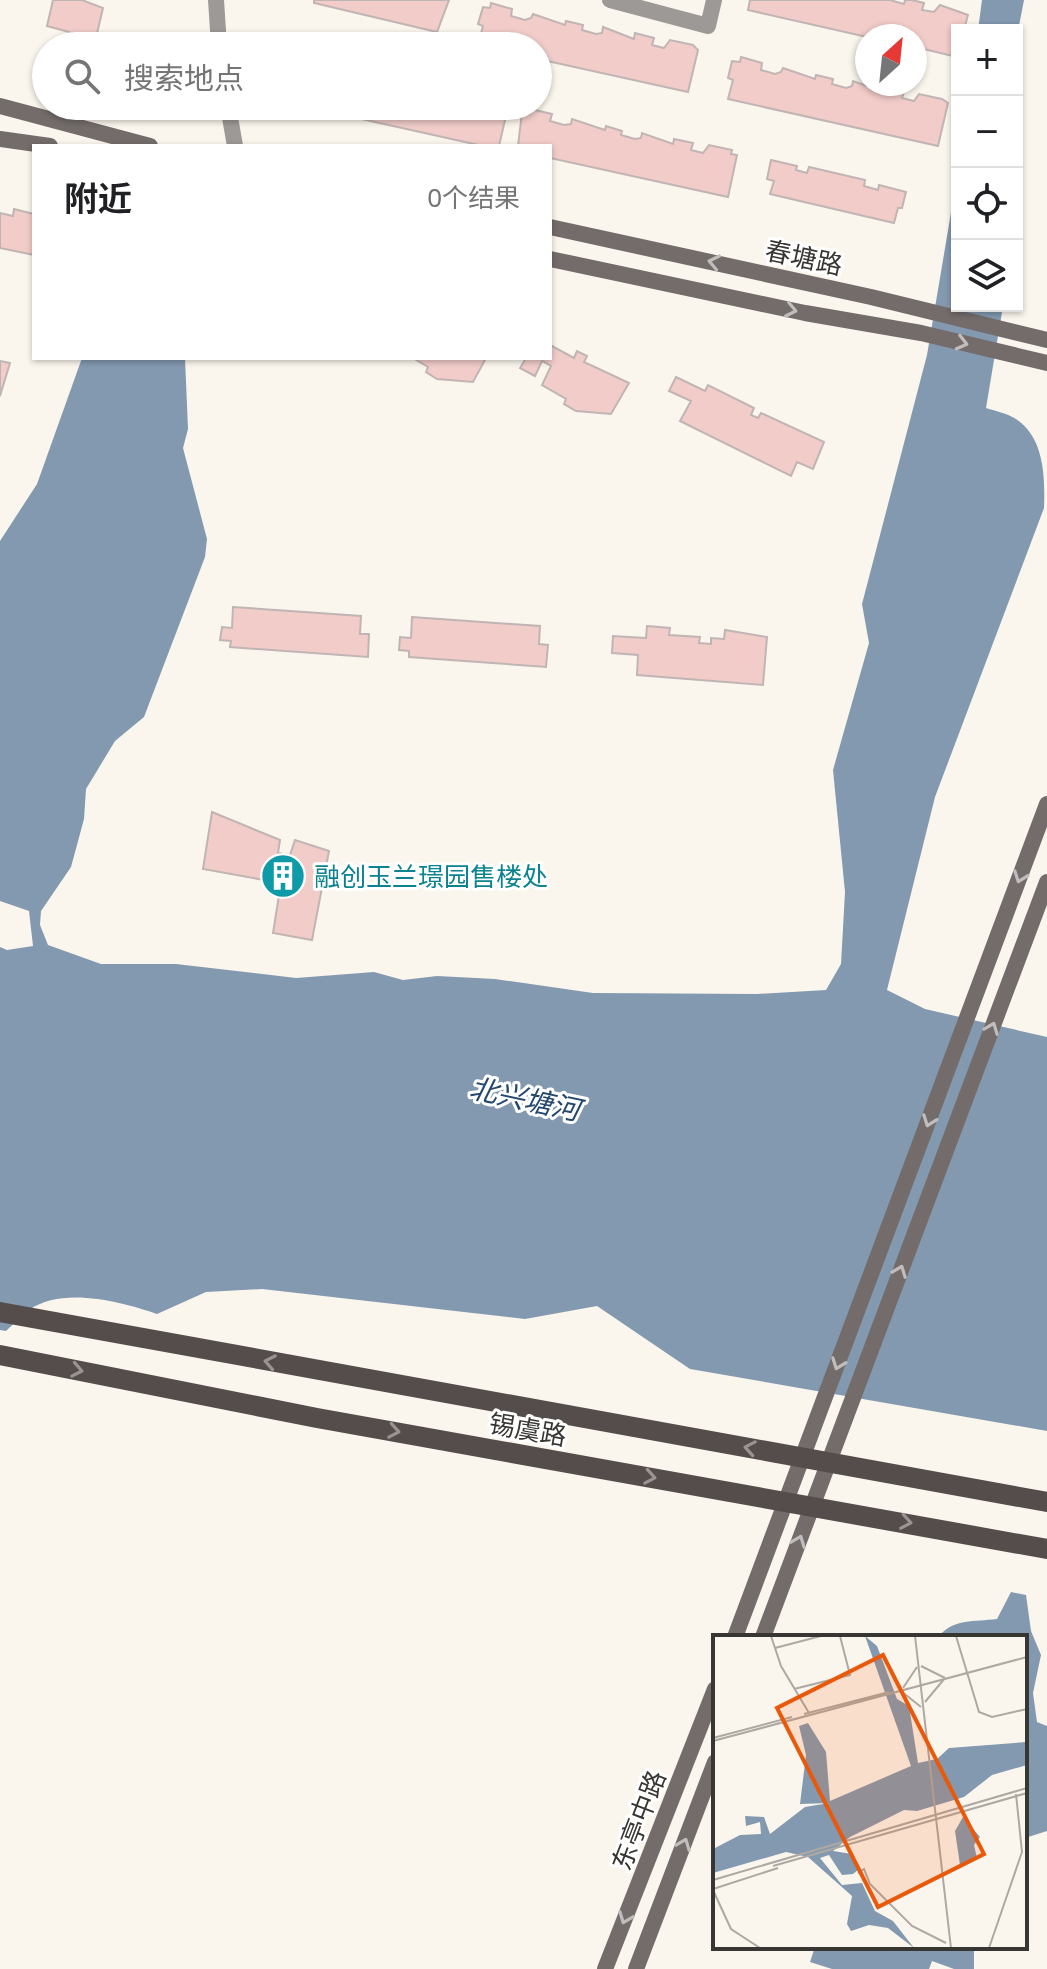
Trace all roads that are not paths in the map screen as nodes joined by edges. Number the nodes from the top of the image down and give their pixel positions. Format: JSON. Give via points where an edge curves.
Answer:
{"nodes":[{"id":1,"x":216,"y":0,"type":"edge"},
{"id":2,"x":610,"y":0,"type":"edge"},
{"id":3,"x":714,"y":0,"type":"edge"},
{"id":4,"x":218,"y":32,"type":"edge"},
{"id":5,"x":0,"y":106,"type":"edge"},
{"id":6,"x":32,"y":115,"type":"edge"},
{"id":7,"x":50,"y":120,"type":"edge"},
{"id":8,"x":230,"y":120,"type":"edge"},
{"id":9,"x":0,"y":139,"type":"edge"},
{"id":10,"x":36,"y":144,"type":"edge"},
{"id":11,"x":142,"y":144,"type":"edge"},
{"id":12,"x":235,"y":144,"type":"edge"},
{"id":13,"x":552,"y":227,"type":"edge"},
{"id":14,"x":552,"y":259,"type":"edge"},
{"id":15,"x":1047,"y":340,"type":"edge"},
{"id":16,"x":1044,"y":364,"type":"edge"},
{"id":17,"x":1047,"y":804,"type":"edge"},
{"id":18,"x":1047,"y":882,"type":"edge"},
{"id":19,"x":0,"y":1312,"type":"edge"},
{"id":20,"x":0,"y":1355,"type":"edge"},
{"id":21,"x":1047,"y":1502,"type":"edge"},
{"id":22,"x":1047,"y":1549,"type":"edge"},
{"id":23,"x":736,"y":1635,"type":"edge"},
{"id":24,"x":764,"y":1635,"type":"edge"},
{"id":25,"x":713,"y":1694,"type":"edge"},
{"id":26,"x":713,"y":1767,"type":"edge"},
{"id":27,"x":605,"y":1969,"type":"edge"},
{"id":28,"x":636,"y":1969,"type":"edge"}],
"edges":[{"from":1,"to":4,"type":"street"},
{"from":2,"to":3,"type":"street","via":[[708,26]]},
{"from":5,"to":6,"type":"main road"},
{"from":7,"to":11,"type":"main road"},
{"from":8,"to":12,"type":"street"},
{"from":9,"to":10,"type":"main road"},
{"from":15,"to":13,"type":"main road","name":"春塘路","one_way":true},
{"from":14,"to":16,"type":"main road","name":"春塘路","one_way":true,"via":[[921,333]]},
{"from":17,"to":23,"type":"main road","one_way":true},
{"from":24,"to":18,"type":"main road","one_way":true},
{"from":21,"to":19,"type":"main road","name":"锡虞路","one_way":true},
{"from":20,"to":22,"type":"main road","name":"锡虞路","one_way":true,"via":[[317,1418]]},
{"from":25,"to":27,"type":"main road","name":"东亭中路","one_way":true},
{"from":28,"to":26,"type":"main road","name":"东亭中路","one_way":true}]}
